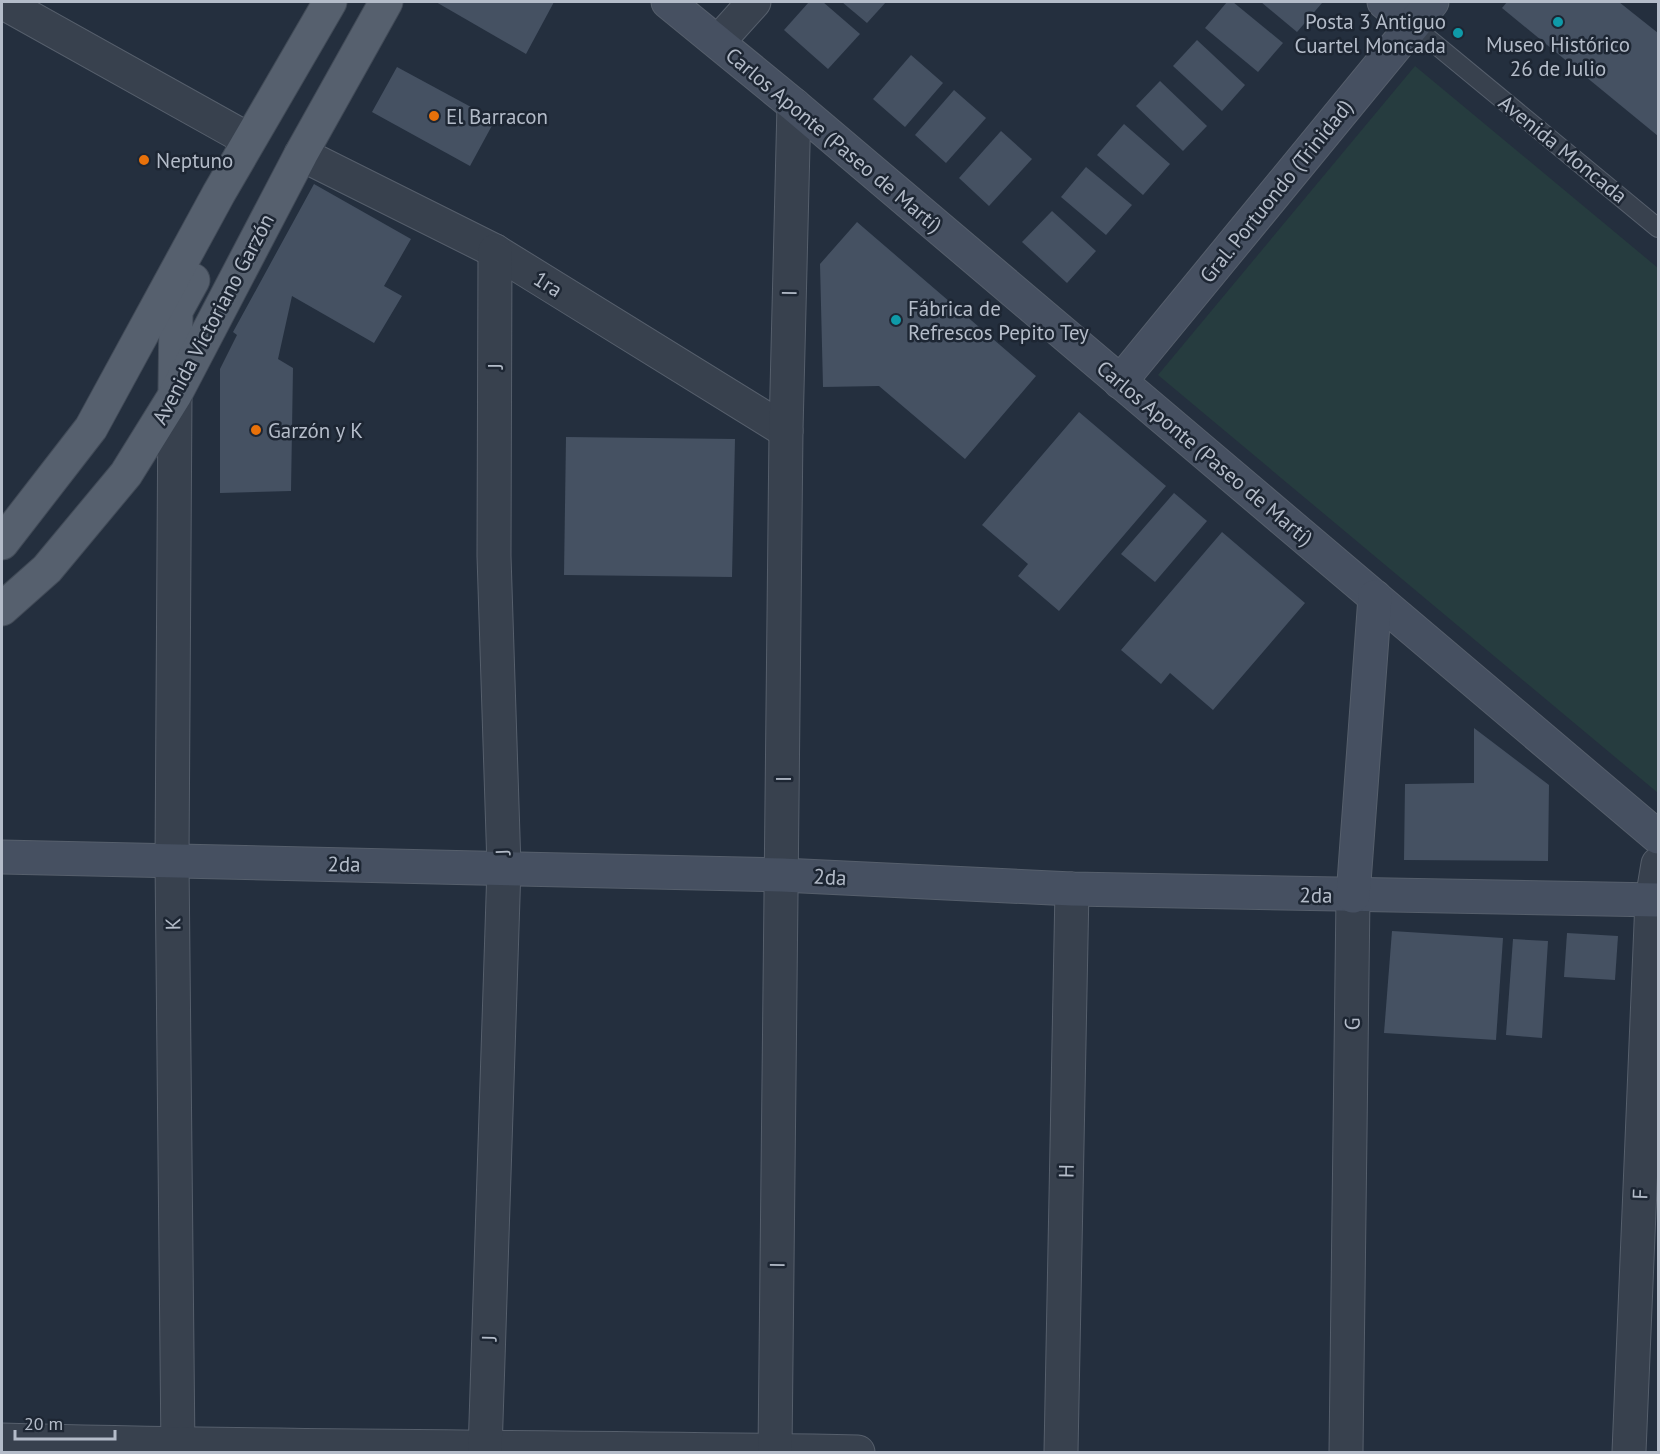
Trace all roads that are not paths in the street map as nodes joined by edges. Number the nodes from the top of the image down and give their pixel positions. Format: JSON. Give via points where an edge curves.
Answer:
{"nodes":[{"id":1,"x":2,"y":2,"type":"edge"},
{"id":2,"x":330,"y":2,"type":"edge"},
{"id":3,"x":386,"y":2,"type":"edge"},
{"id":4,"x":668,"y":2,"type":"edge"},
{"id":5,"x":754,"y":2,"type":"edge"},
{"id":6,"x":1384,"y":2,"type":"edge"},
{"id":7,"x":1422,"y":13,"type":"edge"},
{"id":8,"x":718,"y":42,"type":"junction"},
{"id":9,"x":794,"y":105,"type":"junction"},
{"id":10,"x":249,"y":140,"type":"junction"},
{"id":11,"x":301,"y":154,"type":"junction"},
{"id":12,"x":219,"y":193,"type":"junction"},
{"id":13,"x":1659,"y":228,"type":"edge"},
{"id":14,"x":495,"y":251,"type":"junction"},
{"id":15,"x":1120,"y":382,"type":"junction"},
{"id":16,"x":175,"y":395,"type":"junction"},
{"id":17,"x":786,"y":431,"type":"junction"},
{"id":18,"x":2,"y":543,"type":"edge"},
{"id":19,"x":1375,"y":597,"type":"junction"},
{"id":20,"x":2,"y":609,"type":"edge"},
{"id":21,"x":1659,"y":837,"type":"edge"},
{"id":22,"x":2,"y":857,"type":"edge"},
{"id":23,"x":172,"y":861,"type":"junction"},
{"id":24,"x":1659,"y":864,"type":"edge"},
{"id":25,"x":504,"y":867,"type":"junction"},
{"id":26,"x":782,"y":875,"type":"junction"},
{"id":27,"x":1072,"y":889,"type":"junction"},
{"id":28,"x":1353,"y":896,"type":"junction"},
{"id":29,"x":1655,"y":900,"type":"edge"},
{"id":30,"x":2,"y":1440,"type":"edge"},
{"id":31,"x":178,"y":1449,"type":"edge"},
{"id":32,"x":485,"y":1449,"type":"edge"},
{"id":33,"x":775,"y":1452,"type":"edge"},
{"id":34,"x":858,"y":1452,"type":"edge"},
{"id":35,"x":1061,"y":1452,"type":"edge"},
{"id":36,"x":1346,"y":1452,"type":"edge"},
{"id":37,"x":1629,"y":1452,"type":"edge"}],
"edges":[{"from":1,"to":10,"type":"street"},
{"from":2,"to":10,"type":"main road"},
{"from":3,"to":11,"type":"main road","name":"Avenida Victoriano Garzón"},
{"from":4,"to":8,"type":"street","name":"Carlos Aponte (Paseo de Martí)"},
{"from":5,"to":8,"type":"street"},
{"from":6,"to":7,"type":"street","name":"Avenida Moncada"},
{"from":7,"to":13,"type":"lane","name":"Avenida Moncada"},
{"from":7,"to":15,"type":"street","name":"Gral. Portuondo (Trinidad)"},
{"from":8,"to":9,"type":"street","name":"Carlos Aponte (Paseo de Martí)"},
{"from":9,"to":15,"type":"street","name":"Carlos Aponte (Paseo de Martí)"},
{"from":9,"to":17,"type":"street","name":"I"},
{"from":10,"to":12,"type":"main road"},
{"from":11,"to":14,"type":"street","name":"1ra"},
{"from":11,"to":16,"type":"main road","name":"Avenida Victoriano Garzón"},
{"from":12,"to":16,"type":"main road","via":[[211,246],[176,311]]},
{"from":12,"to":18,"type":"main road","via":[[92,428]]},
{"from":14,"to":17,"type":"street","name":"1ra"},
{"from":14,"to":25,"type":"street","name":"J","via":[[494,556]]},
{"from":15,"to":19,"type":"street","name":"Carlos Aponte (Paseo de Martí)"},
{"from":16,"to":20,"type":"main road","name":"Avenida Victoriano Garzón","via":[[126,474],[48,569]]},
{"from":16,"to":23,"type":"street","name":"K"},
{"from":17,"to":26,"type":"street","name":"I"},
{"from":19,"to":21,"type":"street","name":"Carlos Aponte (Paseo de Martí)"},
{"from":19,"to":28,"type":"street","name":"G"},
{"from":22,"to":23,"type":"street","name":"2da"},
{"from":23,"to":25,"type":"street","name":"2da"},
{"from":23,"to":31,"type":"street","name":"K"},
{"from":24,"to":29,"type":"street","name":"F"},
{"from":25,"to":26,"type":"street","name":"2da"},
{"from":25,"to":32,"type":"street","name":"J"},
{"from":26,"to":27,"type":"street","name":"2da"},
{"from":26,"to":33,"type":"street","name":"I"},
{"from":27,"to":28,"type":"street","name":"2da"},
{"from":27,"to":35,"type":"street","name":"H"},
{"from":28,"to":29,"type":"street","name":"2da"},
{"from":28,"to":36,"type":"street","name":"G"},
{"from":29,"to":37,"type":"street","name":"F"},
{"from":30,"to":31,"type":"street"},
{"from":31,"to":32,"type":"street"},
{"from":32,"to":33,"type":"street"},
{"from":33,"to":34,"type":"street"}]}
